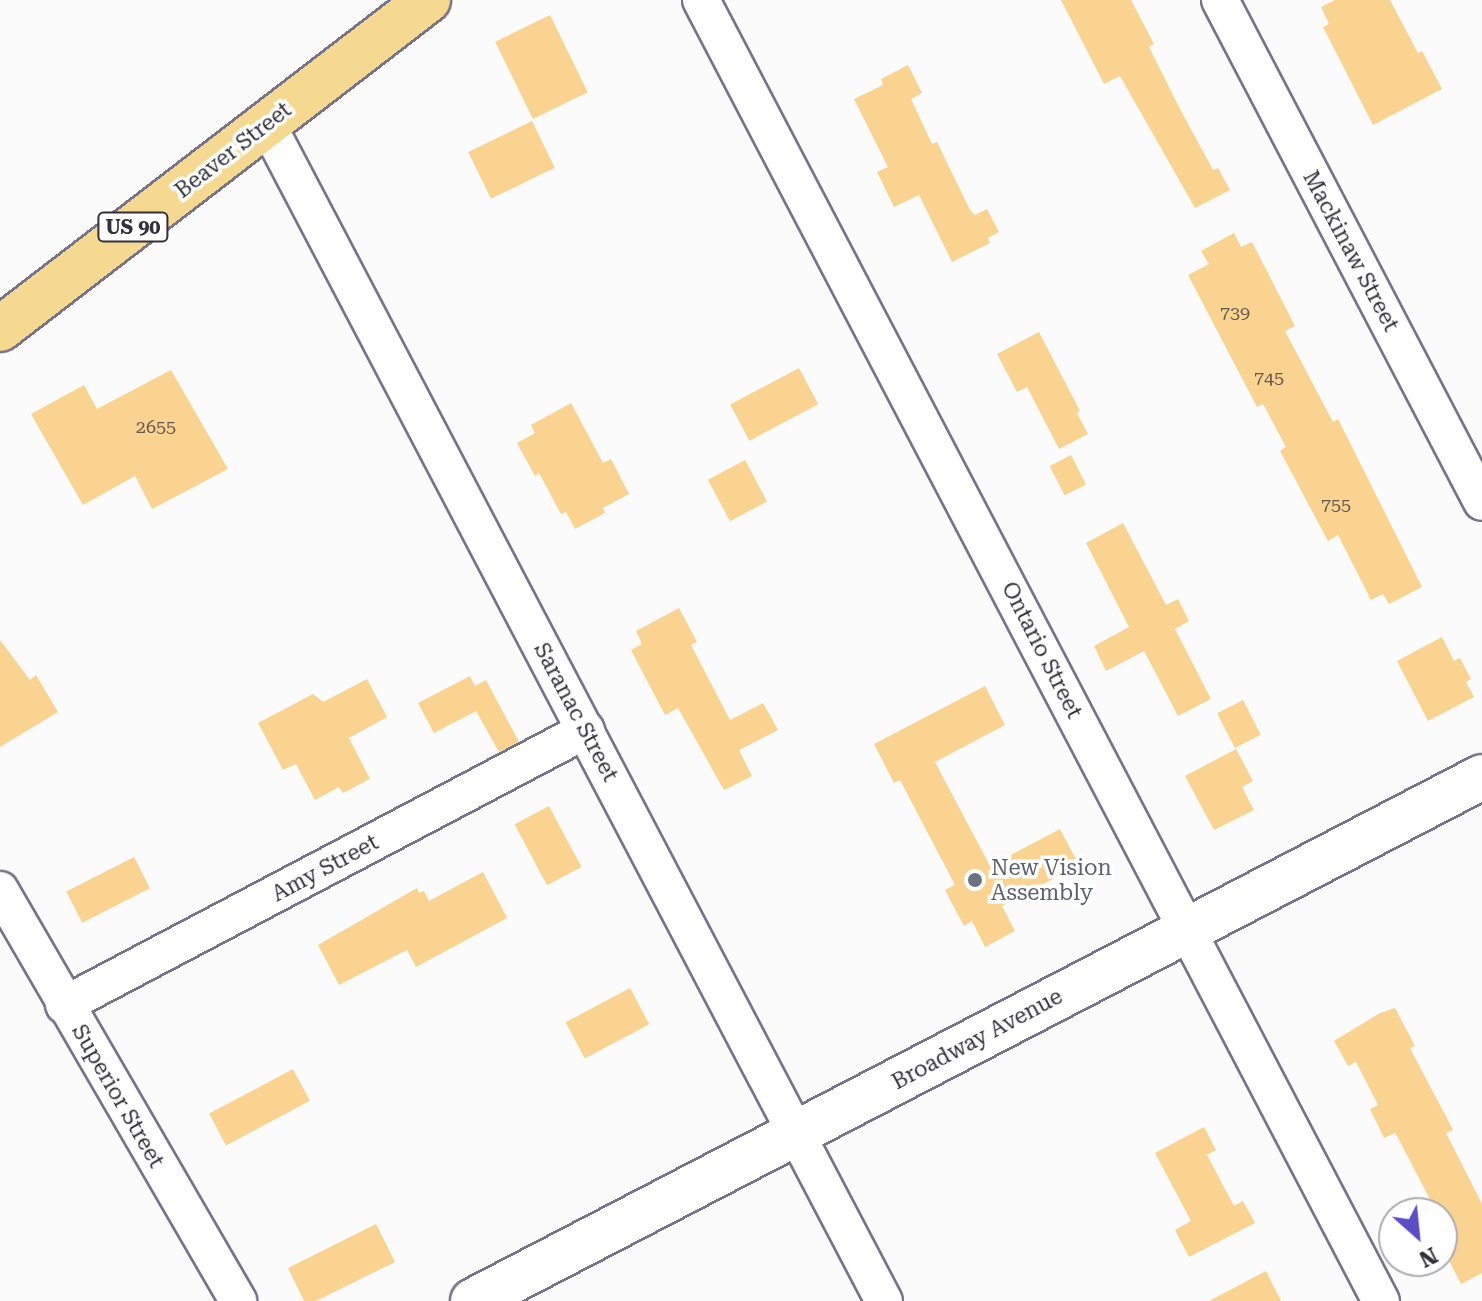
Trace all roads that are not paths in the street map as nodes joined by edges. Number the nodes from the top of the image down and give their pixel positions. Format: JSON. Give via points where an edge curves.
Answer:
{"nodes":[{"id":1,"x":428,"y":0,"type":"edge"},
{"id":2,"x":701,"y":0,"type":"edge"},
{"id":3,"x":1220,"y":0,"type":"edge"},
{"id":4,"x":267,"y":124,"type":"junction"},
{"id":5,"x":0,"y":329,"type":"edge"},
{"id":6,"x":1482,"y":502,"type":"edge"},
{"id":7,"x":586,"y":730,"type":"junction"},
{"id":8,"x":1482,"y":777,"type":"edge"},
{"id":9,"x":0,"y":890,"type":"edge"},
{"id":10,"x":1187,"y":929,"type":"junction"},
{"id":11,"x":64,"y":1005,"type":"junction"},
{"id":12,"x":796,"y":1133,"type":"junction"},
{"id":13,"x":238,"y":1301,"type":"edge"},
{"id":14,"x":473,"y":1301,"type":"edge"},
{"id":15,"x":884,"y":1301,"type":"edge"},
{"id":16,"x":1381,"y":1301,"type":"edge"}],
"edges":[{"from":1,"to":4,"type":"main road","name":"Beaver Street","number":"US 90"},
{"from":2,"to":10,"type":"street","name":"Ontario Street"},
{"from":3,"to":6,"type":"street","name":"Mackinaw Street"},
{"from":4,"to":5,"type":"main road","name":"Beaver Street","number":"US 90"},
{"from":4,"to":7,"type":"street","name":"Saranac Street"},
{"from":7,"to":11,"type":"street","name":"Amy Street"},
{"from":7,"to":12,"type":"street","name":"Saranac Street"},
{"from":8,"to":10,"type":"street","name":"Broadway Avenue"},
{"from":9,"to":11,"type":"street","name":"Superior Street"},
{"from":10,"to":12,"type":"street","name":"Broadway Avenue"},
{"from":10,"to":16,"type":"street","name":"Ontario Street"},
{"from":11,"to":13,"type":"street","name":"Superior Street"},
{"from":12,"to":14,"type":"street","name":"Broadway Avenue"},
{"from":12,"to":15,"type":"street","name":"Saranac Street"}]}
